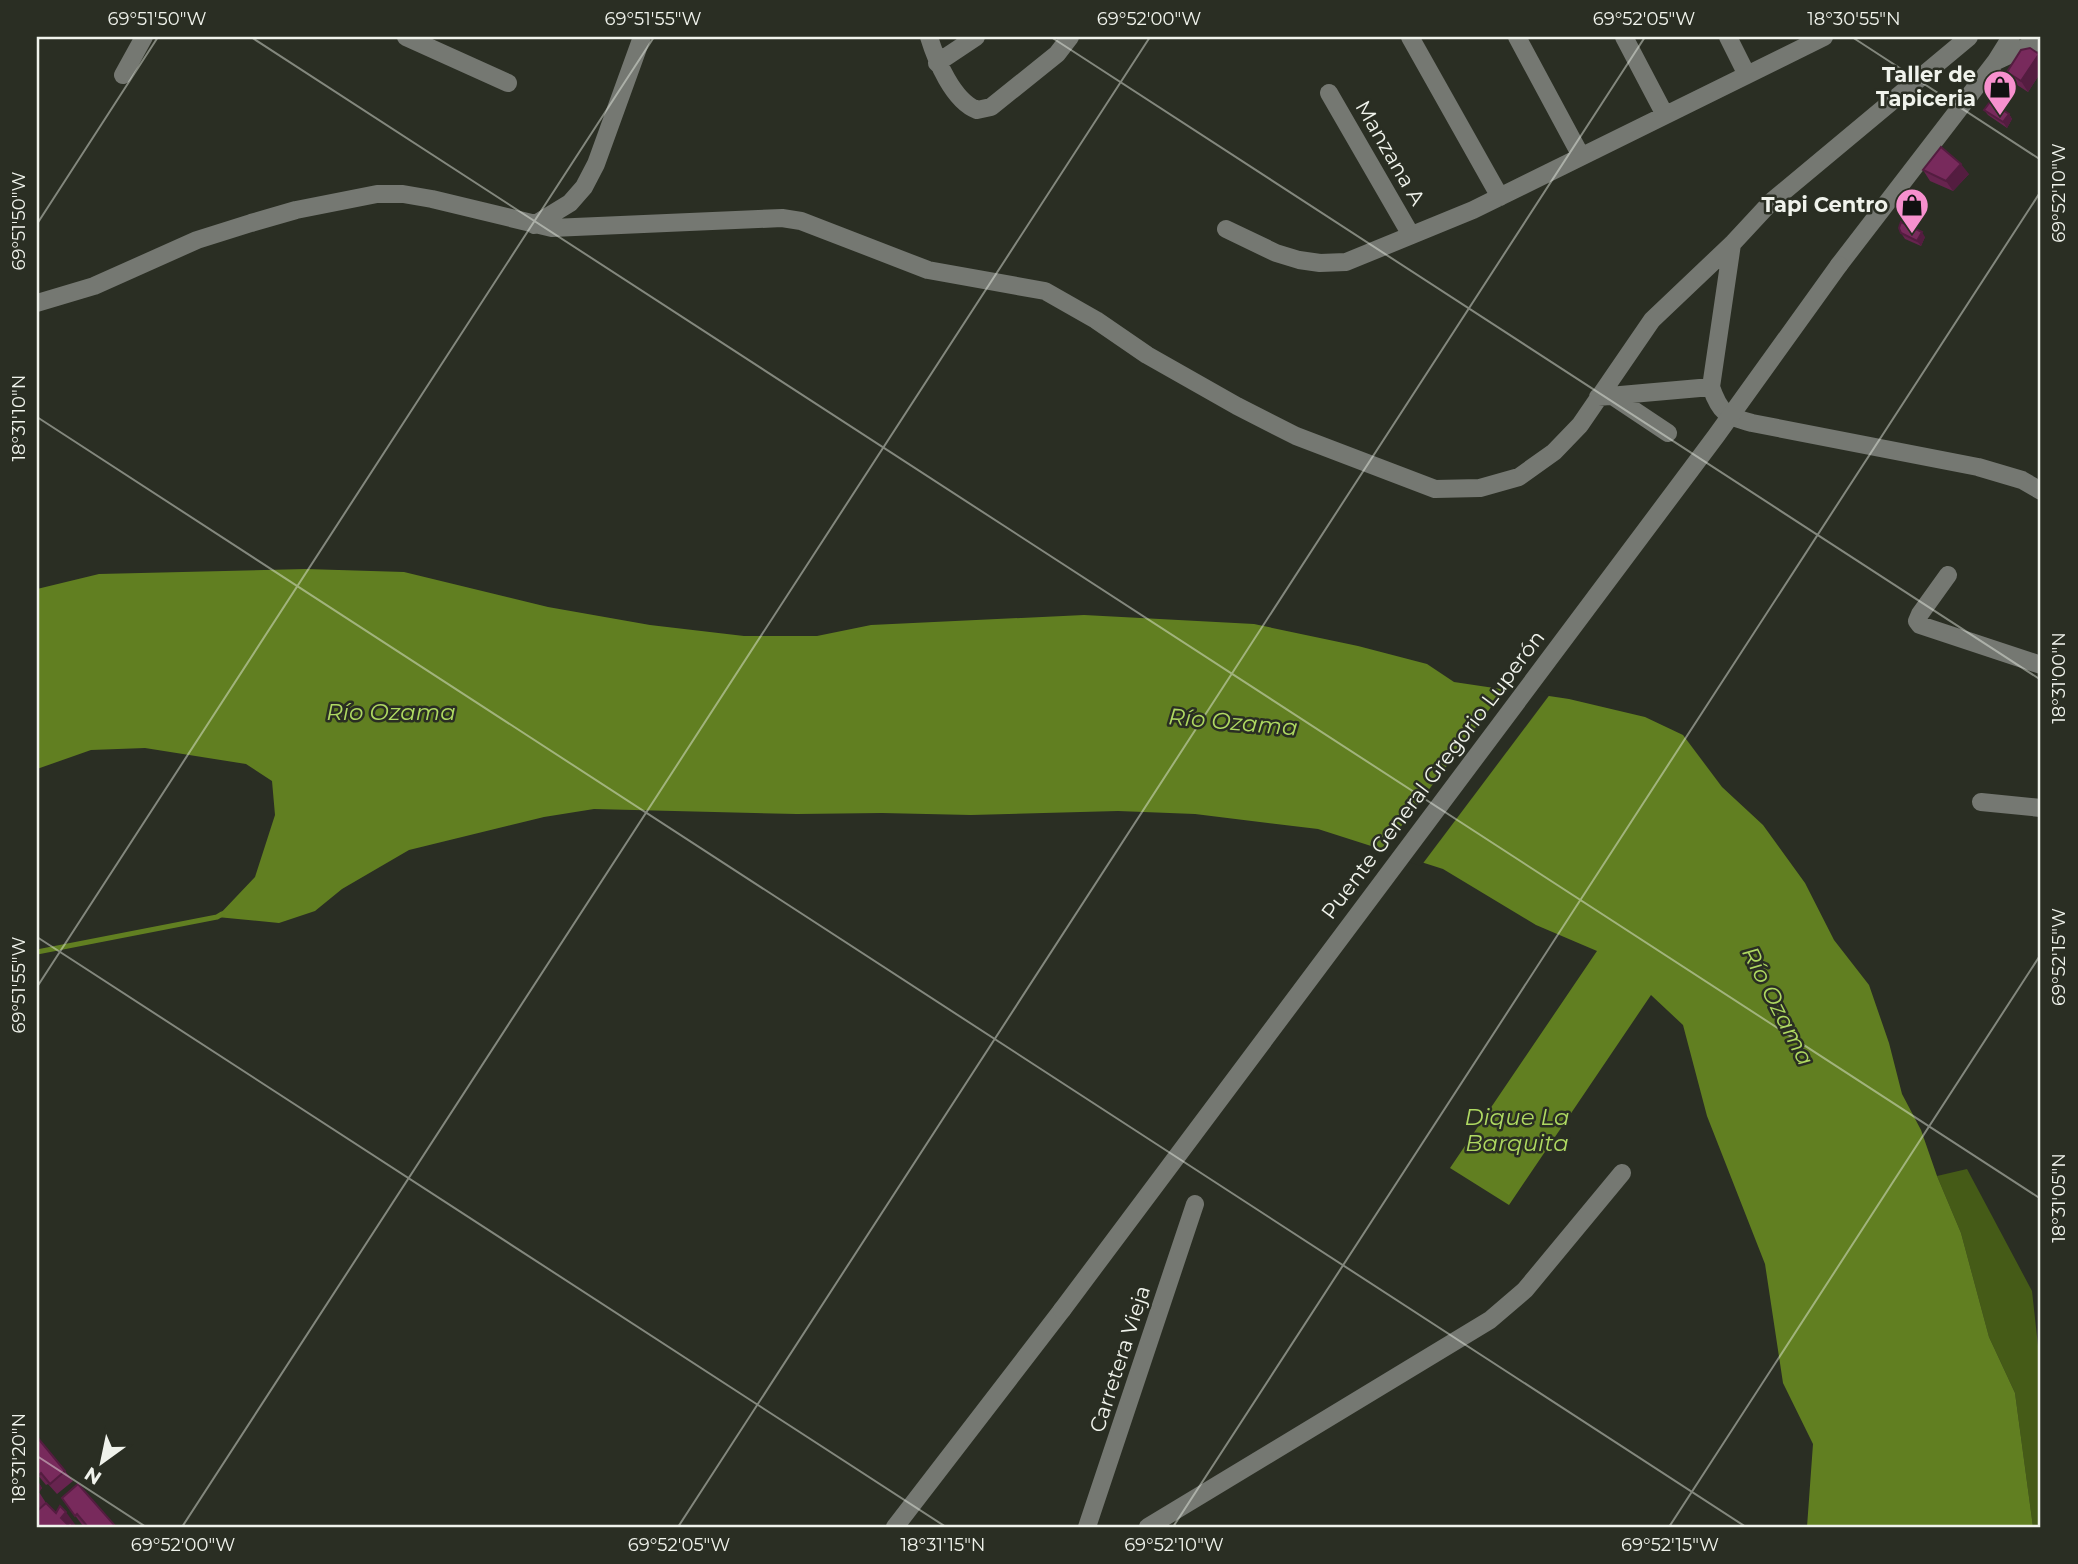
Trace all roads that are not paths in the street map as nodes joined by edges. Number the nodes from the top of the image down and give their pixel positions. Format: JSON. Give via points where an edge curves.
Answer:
{"nodes":[{"id":1,"x":144,"y":37,"type":"edge"},
{"id":2,"x":407,"y":37,"type":"edge"},
{"id":3,"x":642,"y":37,"type":"edge"},
{"id":4,"x":929,"y":37,"type":"edge"},
{"id":5,"x":976,"y":37,"type":"edge"},
{"id":6,"x":1070,"y":37,"type":"edge"},
{"id":7,"x":1410,"y":37,"type":"edge"},
{"id":8,"x":1517,"y":37,"type":"edge"},
{"id":9,"x":1624,"y":37,"type":"edge"},
{"id":10,"x":1728,"y":37,"type":"edge"},
{"id":11,"x":1824,"y":37,"type":"edge"},
{"id":12,"x":1969,"y":37,"type":"edge"},
{"id":13,"x":2011,"y":37,"type":"edge"},
{"id":14,"x":2041,"y":40,"type":"edge"},
{"id":15,"x":1996,"y":61,"type":"junction"},
{"id":16,"x":937,"y":63,"type":"junction"},
{"id":17,"x":123,"y":75,"type":"dead end"},
{"id":18,"x":1747,"y":75,"type":"junction"},
{"id":19,"x":508,"y":83,"type":"dead end"},
{"id":20,"x":1329,"y":93,"type":"dead end"},
{"id":21,"x":1665,"y":115,"type":"junction"},
{"id":22,"x":1581,"y":156,"type":"junction"},
{"id":23,"x":1500,"y":197,"type":"junction"},
{"id":24,"x":534,"y":225,"type":"junction"},
{"id":25,"x":1226,"y":229,"type":"dead end"},
{"id":26,"x":1411,"y":235,"type":"junction"},
{"id":27,"x":1732,"y":244,"type":"junction"},
{"id":28,"x":37,"y":303,"type":"edge"},
{"id":29,"x":1712,"y":387,"type":"junction"},
{"id":30,"x":1606,"y":397,"type":"junction"},
{"id":31,"x":1668,"y":433,"type":"dead end"},
{"id":32,"x":2041,"y":491,"type":"edge"},
{"id":33,"x":1948,"y":575,"type":"dead end"},
{"id":34,"x":2041,"y":665,"type":"edge"},
{"id":35,"x":1980,"y":802,"type":"dead end"},
{"id":36,"x":2041,"y":808,"type":"edge"},
{"id":37,"x":1622,"y":1173,"type":"dead end"},
{"id":38,"x":1195,"y":1205,"type":"dead end"},
{"id":39,"x":895,"y":1527,"type":"edge"},
{"id":40,"x":1087,"y":1527,"type":"edge"},
{"id":41,"x":1148,"y":1527,"type":"edge"}],
"edges":[{"from":1,"to":17,"type":"street"},
{"from":2,"to":19,"type":"street"},
{"from":3,"to":24,"type":"street","via":[[584,187],[570,203]]},
{"from":4,"to":16,"type":"street"},
{"from":5,"to":16,"type":"street"},
{"from":6,"to":16,"type":"street","via":[[1057,54],[991,107],[977,110],[963,102]]},
{"from":7,"to":23,"type":"street"},
{"from":8,"to":22,"type":"street"},
{"from":9,"to":21,"type":"street"},
{"from":10,"to":18,"type":"street"},
{"from":11,"to":18,"type":"street"},
{"from":12,"to":27,"type":"street","via":[[1771,202]]},
{"from":13,"to":15,"type":"street","name":"Puente General Gregorio Luperón"},
{"from":14,"to":15,"type":"street"},
{"from":15,"to":39,"type":"street","name":"Puente General Gregorio Luperón","bridge":true},
{"from":18,"to":21,"type":"street"},
{"from":20,"to":26,"type":"street","name":"Manzana A"},
{"from":21,"to":22,"type":"street"},
{"from":22,"to":23,"type":"street"},
{"from":23,"to":26,"type":"street"},
{"from":24,"to":28,"type":"street","via":[[432,199],[377,194],[240,226],[94,286]]},
{"from":24,"to":30,"type":"street","via":[[572,228],[782,218],[801,221],[928,270],[1045,291],[1237,406],[1317,444],[1435,489],[1480,488],[1519,477],[1554,452]]},
{"from":25,"to":26,"type":"street","via":[[1276,253],[1320,263],[1346,262]]},
{"from":27,"to":29,"type":"street"},
{"from":27,"to":30,"type":"street","via":[[1652,320]]},
{"from":29,"to":30,"type":"street"},
{"from":29,"to":32,"type":"street","via":[[1718,408],[1734,418],[1978,467],[2022,480]]},
{"from":30,"to":31,"type":"street"},
{"from":33,"to":34,"type":"street","via":[[1920,614],[1920,625]]},
{"from":35,"to":36,"type":"street"},
{"from":37,"to":41,"type":"street","via":[[1525,1290],[1490,1320]]},
{"from":38,"to":40,"type":"street","name":"Carretera Vieja"}]}
